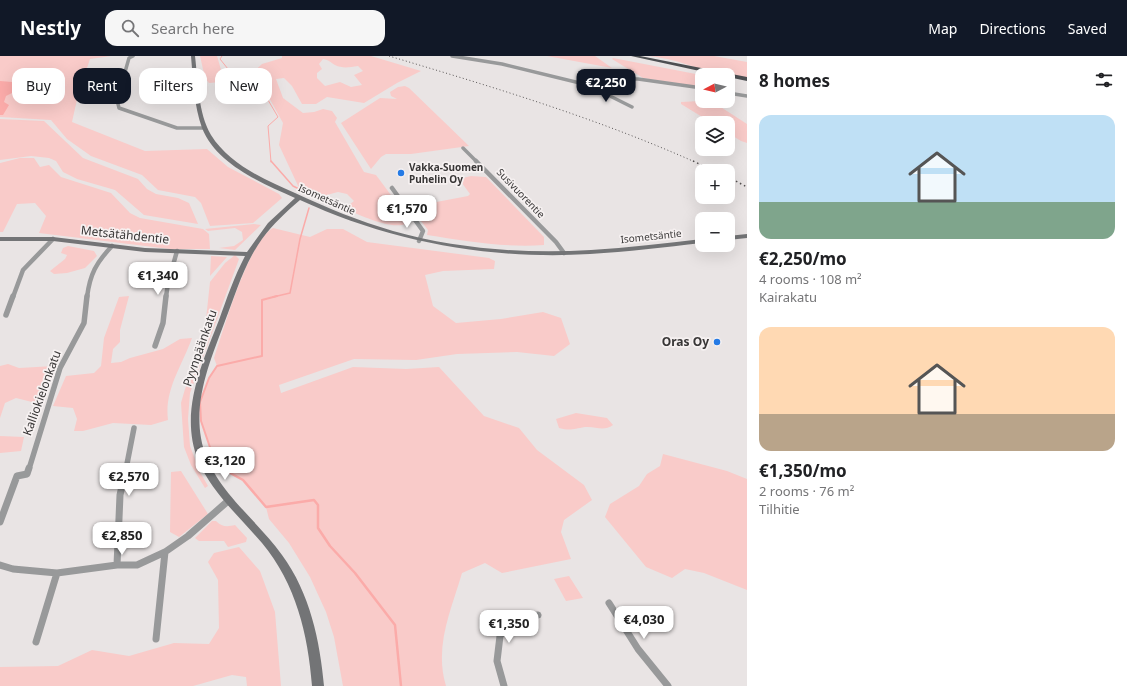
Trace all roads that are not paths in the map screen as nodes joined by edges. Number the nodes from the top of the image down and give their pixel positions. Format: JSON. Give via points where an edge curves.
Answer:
{"nodes":[{"id":1,"x":132,"y":56,"type":"edge"},
{"id":2,"x":193,"y":56,"type":"edge"},
{"id":3,"x":452,"y":56,"type":"edge"},
{"id":4,"x":624,"y":56,"type":"edge"},
{"id":5,"x":633,"y":56,"type":"edge"},
{"id":6,"x":695,"y":69,"type":"edge"},
{"id":7,"x":695,"y":69,"type":"edge"},
{"id":8,"x":735,"y":77,"type":"edge"},
{"id":9,"x":745,"y":79,"type":"edge"},
{"id":10,"x":588,"y":85,"type":"junction"},
{"id":11,"x":695,"y":87,"type":"edge"},
{"id":12,"x":735,"y":93,"type":"edge"},
{"id":13,"x":747,"y":96,"type":"edge"},
{"id":14,"x":632,"y":107,"type":"dead end"},
{"id":15,"x":205,"y":128,"type":"junction"},
{"id":16,"x":463,"y":148,"type":"dead end"},
{"id":17,"x":392,"y":188,"type":"dead end"},
{"id":18,"x":299,"y":198,"type":"junction"},
{"id":19,"x":747,"y":236,"type":"edge"},
{"id":20,"x":735,"y":237,"type":"edge"},
{"id":21,"x":0,"y":239,"type":"edge"},
{"id":22,"x":53,"y":239,"type":"junction"},
{"id":23,"x":419,"y":241,"type":"junction"},
{"id":24,"x":695,"y":241,"type":"edge"},
{"id":25,"x":112,"y":246,"type":"junction"},
{"id":26,"x":177,"y":251,"type":"junction"},
{"id":27,"x":564,"y":253,"type":"junction"},
{"id":28,"x":248,"y":254,"type":"junction"},
{"id":29,"x":6,"y":316,"type":"dead end"},
{"id":30,"x":155,"y":346,"type":"dead end"},
{"id":31,"x":134,"y":428,"type":"dead end"},
{"id":32,"x":228,"y":501,"type":"junction"},
{"id":33,"x":0,"y":522,"type":"edge"},
{"id":34,"x":165,"y":552,"type":"junction"},
{"id":35,"x":0,"y":565,"type":"edge"},
{"id":36,"x":117,"y":565,"type":"junction"},
{"id":37,"x":57,"y":573,"type":"junction"},
{"id":38,"x":609,"y":603,"type":"dead end"},
{"id":39,"x":538,"y":615,"type":"dead end"},
{"id":40,"x":156,"y":639,"type":"dead end"},
{"id":41,"x":36,"y":642,"type":"dead end"},
{"id":42,"x":318,"y":686,"type":"edge"},
{"id":43,"x":504,"y":686,"type":"edge"},
{"id":44,"x":668,"y":686,"type":"edge"}],
"edges":[{"from":1,"to":15,"type":"street","via":[[129,58],[117,100],[119,108],[177,128]]},
{"from":2,"to":15,"type":"main road","name":"Isometsäntie"},
{"from":3,"to":10,"type":"street","via":[[502,64]]},
{"from":4,"to":6,"type":"highway"},
{"from":5,"to":7,"type":"highway"},
{"from":8,"to":9,"type":"highway"},
{"from":10,"to":11,"type":"street","via":[[638,79]]},
{"from":10,"to":14,"type":"street"},
{"from":12,"to":13,"type":"street"},
{"from":15,"to":18,"type":"main road","name":"Isometsäntie","via":[[218,148],[234,162]]},
{"from":16,"to":27,"type":"street","name":"Susivuorentie"},
{"from":17,"to":23,"type":"street","via":[[423,231]]},
{"from":18,"to":23,"type":"main road","name":"Isometsäntie","via":[[361,224]]},
{"from":18,"to":28,"type":"main road","name":"Pyynpäänkatu","via":[[270,225]]},
{"from":19,"to":20,"type":"main road"},
{"from":21,"to":22,"type":"main road","name":"Metsätähdentie"},
{"from":22,"to":25,"type":"main road","name":"Metsätähdentie"},
{"from":22,"to":29,"type":"street","via":[[23,270]]},
{"from":23,"to":27,"type":"main road","name":"Isometsäntie","via":[[477,249]]},
{"from":24,"to":27,"type":"main road","name":"Isometsäntie"},
{"from":25,"to":26,"type":"main road","name":"Metsätähdentie"},
{"from":25,"to":33,"type":"street","name":"Kalliokielonkatu","via":[[99,260],[89,280],[84,323],[60,368],[28,474],[17,476]]},
{"from":26,"to":28,"type":"main road","name":"Metsätähdentie"},
{"from":26,"to":30,"type":"street","via":[[168,284],[163,323]]},
{"from":28,"to":32,"type":"main road","name":"Pyynpäänkatu","via":[[202,376],[195,413],[198,445],[202,457],[216,487]]},
{"from":31,"to":36,"type":"street","via":[[120,495]]},
{"from":32,"to":34,"type":"street","via":[[188,536]]},
{"from":32,"to":42,"type":"main road","name":"Pyynpäänkatu","via":[[279,559],[301,600],[315,652]]},
{"from":34,"to":36,"type":"street","via":[[138,565]]},
{"from":34,"to":40,"type":"street"},
{"from":35,"to":37,"type":"street","via":[[13,569]]},
{"from":36,"to":37,"type":"street"},
{"from":37,"to":41,"type":"street"},
{"from":38,"to":44,"type":"street","via":[[638,649]]},
{"from":39,"to":43,"type":"street","via":[[511,621],[500,636],[497,661]]}]}
